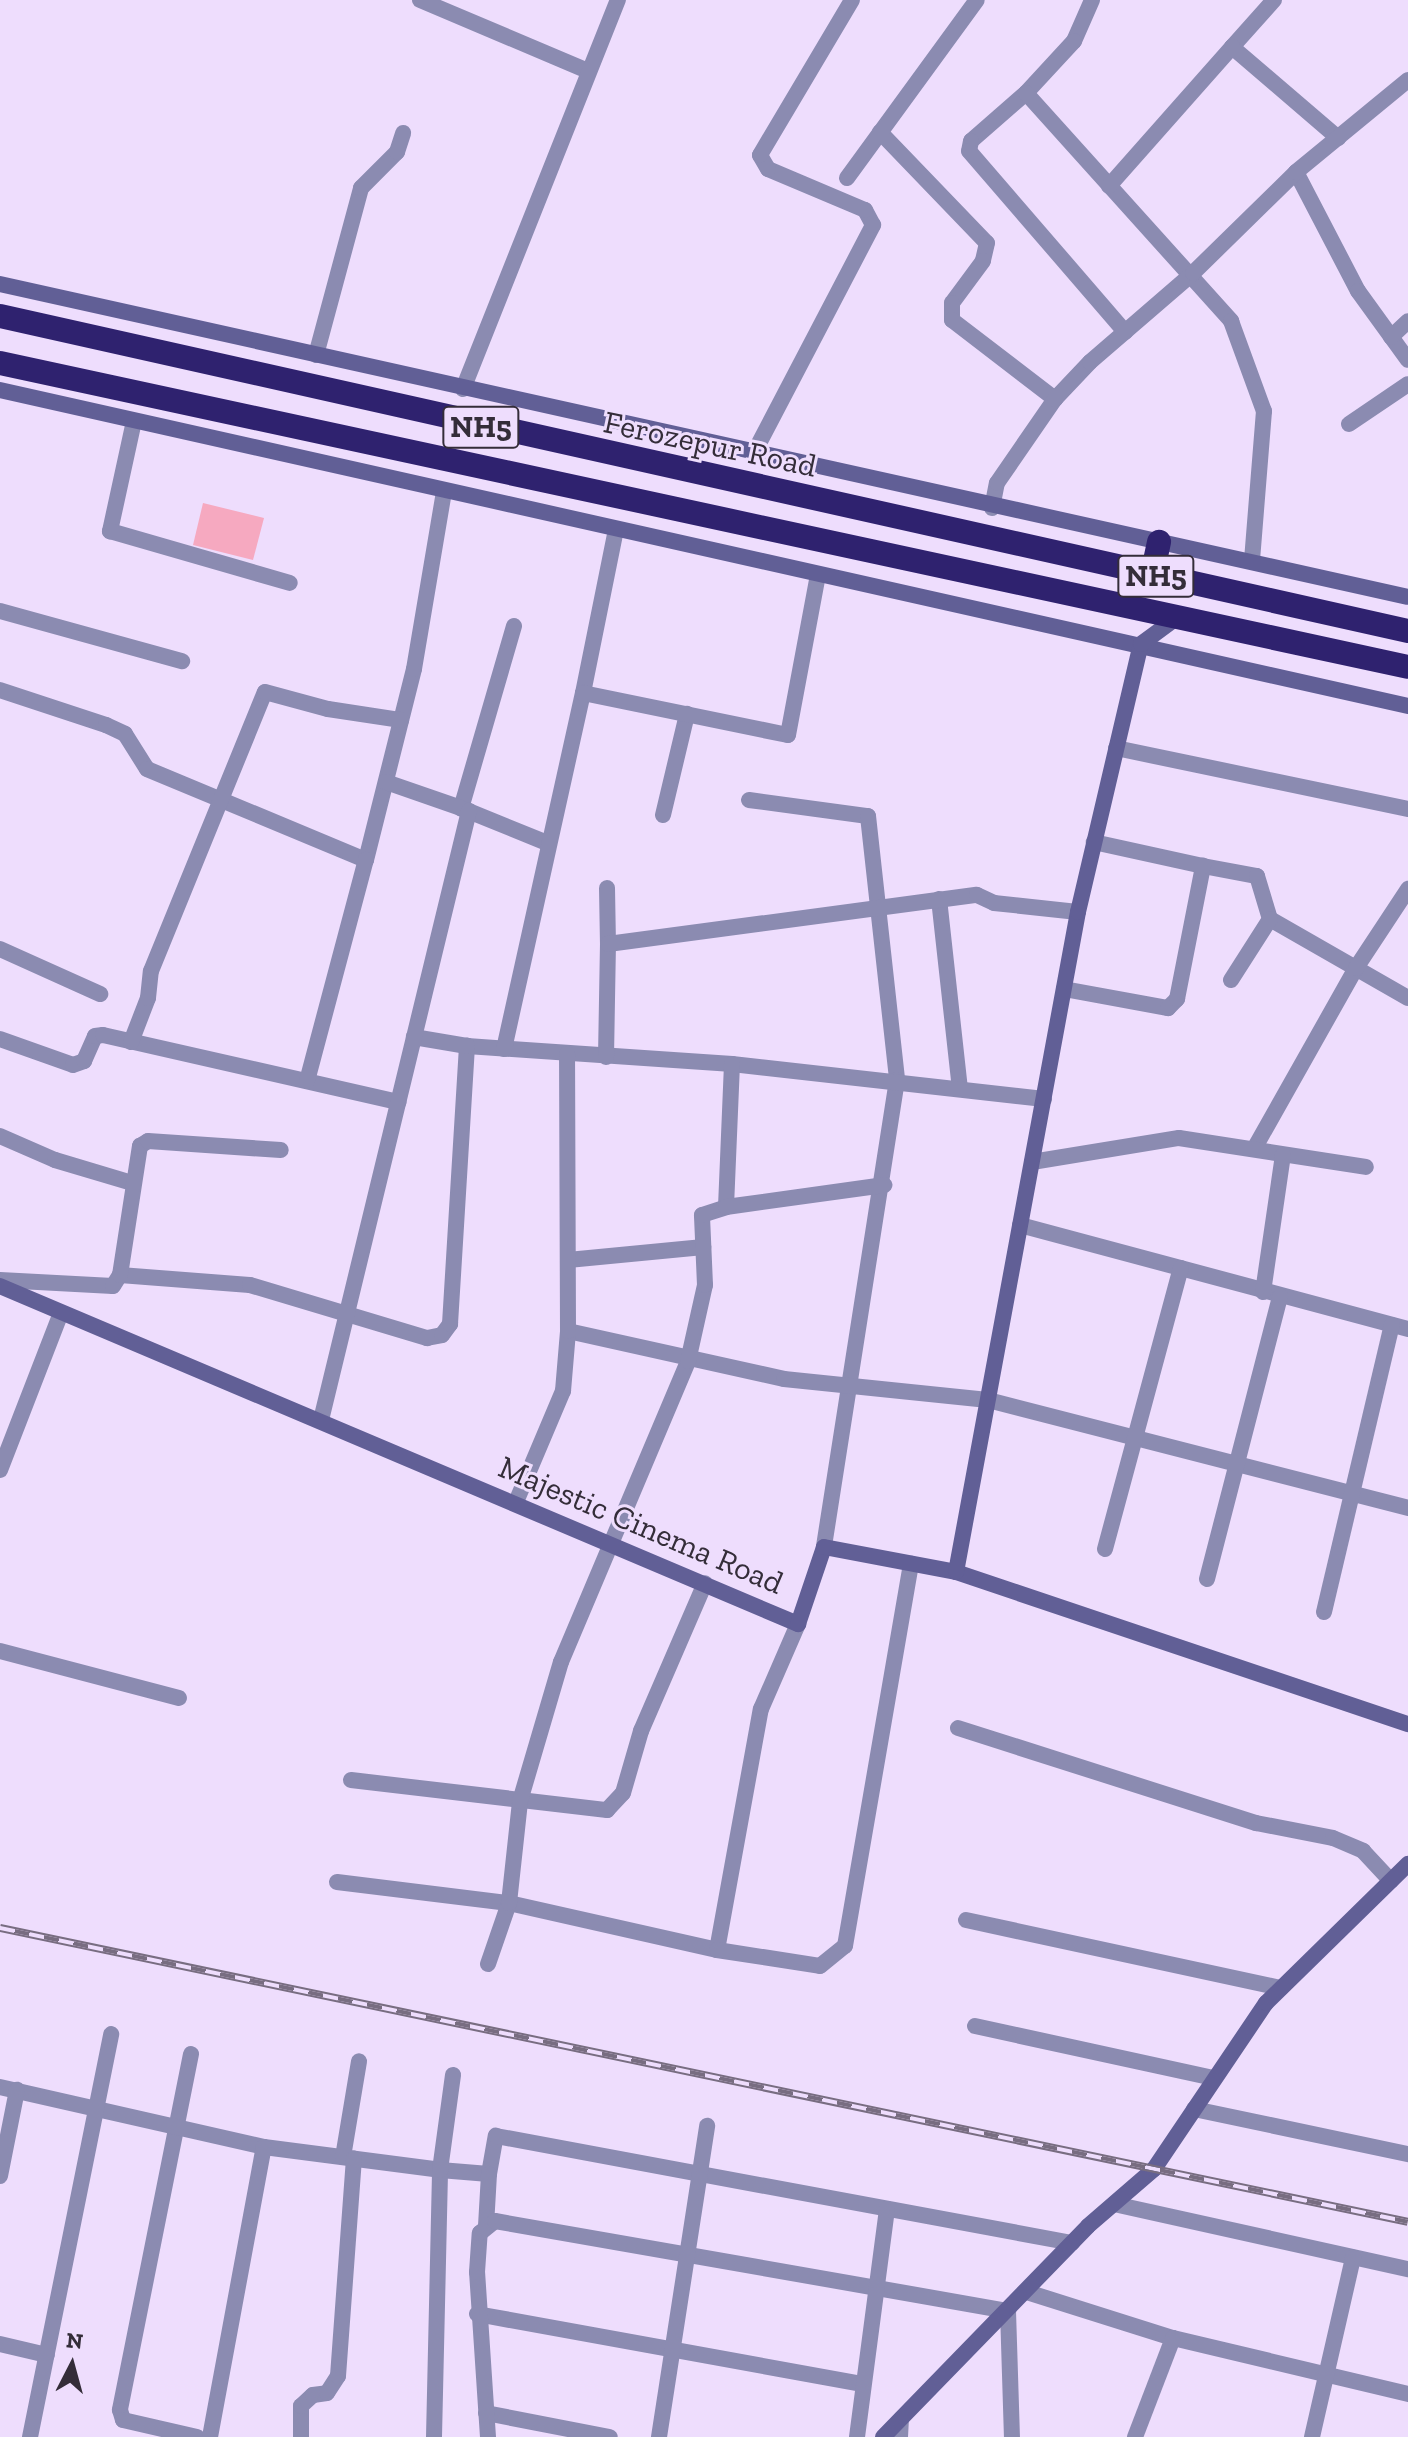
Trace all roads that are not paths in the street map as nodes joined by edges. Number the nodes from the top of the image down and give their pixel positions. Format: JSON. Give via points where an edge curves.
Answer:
{"nodes":[{"id":1,"x":420,"y":0,"type":"edge"},
{"id":2,"x":618,"y":0,"type":"edge"},
{"id":3,"x":852,"y":0,"type":"edge"},
{"id":4,"x":977,"y":0,"type":"edge"},
{"id":5,"x":1092,"y":0,"type":"edge"},
{"id":6,"x":1274,"y":0,"type":"edge"},
{"id":7,"x":1232,"y":47,"type":"junction"},
{"id":8,"x":588,"y":71,"type":"junction"},
{"id":9,"x":1407,"y":84,"type":"edge"},
{"id":10,"x":1026,"y":93,"type":"junction"},
{"id":11,"x":880,"y":132,"type":"junction"},
{"id":12,"x":403,"y":133,"type":"dead end"},
{"id":13,"x":1338,"y":138,"type":"junction"},
{"id":14,"x":1296,"y":172,"type":"junction"},
{"id":15,"x":847,"y":178,"type":"dead end"},
{"id":16,"x":1109,"y":186,"type":"junction"},
{"id":17,"x":1193,"y":273,"type":"junction"},
{"id":18,"x":0,"y":284,"type":"edge"},
{"id":19,"x":0,"y":316,"type":"edge"},
{"id":20,"x":1408,"y":321,"type":"edge"},
{"id":21,"x":1125,"y":332,"type":"junction"},
{"id":22,"x":1391,"y":337,"type":"junction"},
{"id":23,"x":316,"y":355,"type":"junction"},
{"id":24,"x":1408,"y":360,"type":"edge"},
{"id":25,"x":0,"y":363,"type":"edge"},
{"id":26,"x":1408,"y":384,"type":"edge"},
{"id":27,"x":463,"y":389,"type":"junction"},
{"id":28,"x":0,"y":390,"type":"edge"},
{"id":29,"x":1055,"y":399,"type":"junction"},
{"id":30,"x":134,"y":421,"type":"junction"},
{"id":31,"x":1349,"y":424,"type":"dead end"},
{"id":32,"x":756,"y":449,"type":"junction"},
{"id":33,"x":444,"y":492,"type":"junction"},
{"id":34,"x":992,"y":508,"type":"junction"},
{"id":35,"x":616,"y":529,"type":"junction"},
{"id":36,"x":1159,"y":542,"type":"junction"},
{"id":37,"x":1252,"y":561,"type":"junction"},
{"id":38,"x":818,"y":575,"type":"junction"},
{"id":39,"x":1152,"y":575,"type":"junction"},
{"id":40,"x":290,"y":583,"type":"dead end"},
{"id":41,"x":1408,"y":597,"type":"edge"},
{"id":42,"x":0,"y":611,"type":"edge"},
{"id":43,"x":1175,"y":619,"type":"junction"},
{"id":44,"x":514,"y":626,"type":"dead end"},
{"id":45,"x":1408,"y":631,"type":"edge"},
{"id":46,"x":1141,"y":644,"type":"junction"},
{"id":47,"x":182,"y":661,"type":"dead end"},
{"id":48,"x":1408,"y":667,"type":"edge"},
{"id":49,"x":0,"y":690,"type":"edge"},
{"id":50,"x":583,"y":693,"type":"junction"},
{"id":51,"x":1408,"y":706,"type":"edge"},
{"id":52,"x":687,"y":714,"type":"junction"},
{"id":53,"x":401,"y":720,"type":"junction"},
{"id":54,"x":1116,"y":748,"type":"junction"},
{"id":55,"x":386,"y":782,"type":"junction"},
{"id":56,"x":221,"y":800,"type":"junction"},
{"id":57,"x":749,"y":800,"type":"dead end"},
{"id":58,"x":465,"y":809,"type":"junction"},
{"id":59,"x":1408,"y":809,"type":"edge"},
{"id":60,"x":663,"y":815,"type":"dead end"},
{"id":61,"x":1094,"y":842,"type":"junction"},
{"id":62,"x":547,"y":843,"type":"junction"},
{"id":63,"x":366,"y":860,"type":"junction"},
{"id":64,"x":1203,"y":866,"type":"junction"},
{"id":65,"x":607,"y":888,"type":"dead end"},
{"id":66,"x":1408,"y":889,"type":"edge"},
{"id":67,"x":939,"y":899,"type":"junction"},
{"id":68,"x":877,"y":905,"type":"junction"},
{"id":69,"x":1078,"y":912,"type":"junction"},
{"id":70,"x":1270,"y":919,"type":"junction"},
{"id":71,"x":608,"y":944,"type":"junction"},
{"id":72,"x":0,"y":949,"type":"edge"},
{"id":73,"x":1356,"y":968,"type":"junction"},
{"id":74,"x":1231,"y":980,"type":"dead end"},
{"id":75,"x":1064,"y":989,"type":"junction"},
{"id":76,"x":100,"y":994,"type":"dead end"},
{"id":77,"x":1408,"y":998,"type":"edge"},
{"id":78,"x":414,"y":1037,"type":"junction"},
{"id":79,"x":0,"y":1039,"type":"edge"},
{"id":80,"x":131,"y":1042,"type":"junction"},
{"id":81,"x":467,"y":1046,"type":"junction"},
{"id":82,"x":504,"y":1049,"type":"junction"},
{"id":83,"x":567,"y":1054,"type":"junction"},
{"id":84,"x":606,"y":1057,"type":"junction"},
{"id":85,"x":732,"y":1064,"type":"junction"},
{"id":86,"x":897,"y":1080,"type":"junction"},
{"id":87,"x":307,"y":1081,"type":"junction"},
{"id":88,"x":960,"y":1089,"type":"junction"},
{"id":89,"x":1044,"y":1099,"type":"junction"},
{"id":90,"x":398,"y":1102,"type":"junction"},
{"id":91,"x":0,"y":1136,"type":"edge"},
{"id":92,"x":1254,"y":1149,"type":"junction"},
{"id":93,"x":281,"y":1150,"type":"dead end"},
{"id":94,"x":1283,"y":1155,"type":"junction"},
{"id":95,"x":1032,"y":1162,"type":"junction"},
{"id":96,"x":1366,"y":1167,"type":"dead end"},
{"id":97,"x":132,"y":1183,"type":"junction"},
{"id":98,"x":884,"y":1185,"type":"junction"},
{"id":99,"x":726,"y":1207,"type":"junction"},
{"id":100,"x":1020,"y":1225,"type":"junction"},
{"id":101,"x":703,"y":1247,"type":"junction"},
{"id":102,"x":568,"y":1260,"type":"junction"},
{"id":103,"x":1181,"y":1268,"type":"junction"},
{"id":104,"x":120,"y":1275,"type":"junction"},
{"id":105,"x":0,"y":1283,"type":"edge"},
{"id":106,"x":1263,"y":1292,"type":"junction"},
{"id":107,"x":1280,"y":1296,"type":"junction"},
{"id":108,"x":61,"y":1313,"type":"junction"},
{"id":109,"x":346,"y":1316,"type":"junction"},
{"id":110,"x":1400,"y":1327,"type":"edge"},
{"id":111,"x":568,"y":1331,"type":"junction"},
{"id":112,"x":688,"y":1361,"type":"junction"},
{"id":113,"x":848,"y":1387,"type":"junction"},
{"id":114,"x":988,"y":1400,"type":"junction"},
{"id":115,"x":321,"y":1420,"type":"junction"},
{"id":116,"x":1133,"y":1437,"type":"junction"},
{"id":117,"x":1238,"y":1464,"type":"junction"},
{"id":118,"x":0,"y":1470,"type":"edge"},
{"id":119,"x":1352,"y":1494,"type":"junction"},
{"id":120,"x":516,"y":1502,"type":"junction"},
{"id":121,"x":1408,"y":1508,"type":"edge"},
{"id":122,"x":608,"y":1541,"type":"junction"},
{"id":123,"x":824,"y":1547,"type":"junction"},
{"id":124,"x":1105,"y":1549,"type":"dead end"},
{"id":125,"x":911,"y":1564,"type":"junction"},
{"id":126,"x":956,"y":1572,"type":"junction"},
{"id":127,"x":1207,"y":1579,"type":"dead end"},
{"id":128,"x":705,"y":1583,"type":"junction"},
{"id":129,"x":1324,"y":1612,"type":"dead end"},
{"id":130,"x":798,"y":1624,"type":"junction"},
{"id":131,"x":0,"y":1651,"type":"edge"},
{"id":132,"x":179,"y":1698,"type":"dead end"},
{"id":133,"x":1408,"y":1724,"type":"edge"},
{"id":134,"x":958,"y":1728,"type":"dead end"},
{"id":135,"x":351,"y":1780,"type":"dead end"},
{"id":136,"x":520,"y":1801,"type":"junction"},
{"id":137,"x":1408,"y":1864,"type":"edge"},
{"id":138,"x":1391,"y":1881,"type":"junction"},
{"id":139,"x":337,"y":1882,"type":"dead end"},
{"id":140,"x":509,"y":1903,"type":"junction"},
{"id":141,"x":966,"y":1920,"type":"dead end"},
{"id":142,"x":717,"y":1950,"type":"junction"},
{"id":143,"x":488,"y":1964,"type":"dead end"},
{"id":144,"x":1281,"y":1988,"type":"junction"},
{"id":145,"x":975,"y":2026,"type":"dead end"},
{"id":146,"x":111,"y":2034,"type":"dead end"},
{"id":147,"x":191,"y":2054,"type":"dead end"},
{"id":148,"x":359,"y":2061,"type":"dead end"},
{"id":149,"x":453,"y":2075,"type":"dead end"},
{"id":150,"x":1213,"y":2078,"type":"junction"},
{"id":151,"x":0,"y":2087,"type":"edge"},
{"id":152,"x":17,"y":2090,"type":"junction"},
{"id":153,"x":1194,"y":2109,"type":"junction"},
{"id":154,"x":97,"y":2110,"type":"junction"},
{"id":155,"x":707,"y":2126,"type":"dead end"},
{"id":156,"x":180,"y":2129,"type":"junction"},
{"id":157,"x":1408,"y":2145,"type":"edge"},
{"id":158,"x":264,"y":2147,"type":"junction"},
{"id":159,"x":1408,"y":2154,"type":"edge"},
{"id":160,"x":348,"y":2158,"type":"junction"},
{"id":161,"x":440,"y":2170,"type":"junction"},
{"id":162,"x":489,"y":2174,"type":"junction"},
{"id":163,"x":702,"y":2175,"type":"junction"},
{"id":164,"x":0,"y":2176,"type":"edge"},
{"id":165,"x":1114,"y":2204,"type":"junction"},
{"id":166,"x":887,"y":2209,"type":"junction"},
{"id":167,"x":486,"y":2226,"type":"junction"},
{"id":168,"x":1072,"y":2243,"type":"junction"},
{"id":169,"x":689,"y":2256,"type":"junction"},
{"id":170,"x":1353,"y":2258,"type":"junction"},
{"id":171,"x":1408,"y":2269,"type":"edge"},
{"id":172,"x":878,"y":2289,"type":"junction"},
{"id":173,"x":1027,"y":2292,"type":"junction"},
{"id":174,"x":1008,"y":2311,"type":"junction"},
{"id":175,"x":477,"y":2314,"type":"junction"},
{"id":176,"x":1173,"y":2338,"type":"junction"},
{"id":177,"x":0,"y":2344,"type":"edge"},
{"id":178,"x":672,"y":2348,"type":"junction"},
{"id":179,"x":47,"y":2355,"type":"junction"},
{"id":180,"x":1326,"y":2375,"type":"junction"},
{"id":181,"x":863,"y":2384,"type":"junction"},
{"id":182,"x":1408,"y":2394,"type":"edge"},
{"id":183,"x":486,"y":2413,"type":"junction"},
{"id":184,"x":901,"y":2419,"type":"junction"},
{"id":185,"x":30,"y":2437,"type":"edge"},
{"id":186,"x":197,"y":2437,"type":"edge"},
{"id":187,"x":210,"y":2437,"type":"edge"},
{"id":188,"x":301,"y":2437,"type":"edge"},
{"id":189,"x":434,"y":2437,"type":"edge"},
{"id":190,"x":488,"y":2437,"type":"edge"},
{"id":191,"x":610,"y":2437,"type":"edge"},
{"id":192,"x":659,"y":2437,"type":"edge"},
{"id":193,"x":857,"y":2437,"type":"edge"},
{"id":194,"x":883,"y":2437,"type":"edge"},
{"id":195,"x":900,"y":2437,"type":"edge"},
{"id":196,"x":1012,"y":2437,"type":"edge"},
{"id":197,"x":1135,"y":2437,"type":"edge"},
{"id":198,"x":1312,"y":2437,"type":"edge"}],
"edges":[{"from":1,"to":8,"type":"street"},
{"from":2,"to":8,"type":"street"},
{"from":3,"to":32,"type":"street","via":[[760,155],[768,169],[865,210],[873,225]]},
{"from":4,"to":11,"type":"street"},
{"from":5,"to":10,"type":"street","via":[[1077,37]]},
{"from":6,"to":7,"type":"street"},
{"from":7,"to":13,"type":"street"},
{"from":7,"to":16,"type":"street"},
{"from":8,"to":27,"type":"street"},
{"from":9,"to":13,"type":"street"},
{"from":10,"to":16,"type":"street"},
{"from":10,"to":21,"type":"street","via":[[971,141],[970,158],[1057,249]]},
{"from":11,"to":15,"type":"street"},
{"from":11,"to":29,"type":"street","via":[[987,243],[983,261],[952,303],[952,320]]},
{"from":12,"to":23,"type":"street","via":[[397,152],[361,188]]},
{"from":13,"to":14,"type":"street"},
{"from":14,"to":17,"type":"street"},
{"from":14,"to":22,"type":"street","via":[[1358,291]]},
{"from":16,"to":17,"type":"street"},
{"from":17,"to":21,"type":"street"},
{"from":17,"to":37,"type":"street","via":[[1231,321],[1262,398]]},
{"from":18,"to":23,"type":"street"},
{"from":19,"to":39,"type":"highway","name":"Ferozepur Road","number":"NH5"},
{"from":20,"to":22,"type":"street"},
{"from":21,"to":29,"type":"street"},
{"from":22,"to":24,"type":"street"},
{"from":23,"to":27,"type":"street"},
{"from":25,"to":43,"type":"highway","number":"NH5"},
{"from":26,"to":31,"type":"street"},
{"from":27,"to":32,"type":"street"},
{"from":28,"to":30,"type":"street"},
{"from":29,"to":34,"type":"street","via":[[997,483]]},
{"from":30,"to":33,"type":"street"},
{"from":30,"to":40,"type":"street","via":[[110,531]]},
{"from":32,"to":34,"type":"street"},
{"from":33,"to":35,"type":"street"},
{"from":33,"to":53,"type":"street"},
{"from":34,"to":36,"type":"street"},
{"from":35,"to":38,"type":"street"},
{"from":35,"to":50,"type":"street"},
{"from":36,"to":37,"type":"street"},
{"from":36,"to":39,"type":"highway"},
{"from":37,"to":41,"type":"street"},
{"from":38,"to":46,"type":"street"},
{"from":38,"to":52,"type":"street","via":[[788,735]]},
{"from":39,"to":45,"type":"highway","name":"Ferozepur Road","number":"NH5"},
{"from":42,"to":47,"type":"street"},
{"from":43,"to":46,"type":"street"},
{"from":43,"to":48,"type":"highway","number":"NH5"},
{"from":44,"to":58,"type":"street"},
{"from":46,"to":51,"type":"street"},
{"from":46,"to":54,"type":"street"},
{"from":49,"to":56,"type":"street","via":[[125,734],[147,769]]},
{"from":50,"to":52,"type":"street"},
{"from":50,"to":62,"type":"street"},
{"from":52,"to":60,"type":"street"},
{"from":53,"to":55,"type":"street"},
{"from":53,"to":56,"type":"street","via":[[265,692]]},
{"from":54,"to":59,"type":"street"},
{"from":54,"to":61,"type":"street"},
{"from":55,"to":58,"type":"street"},
{"from":55,"to":63,"type":"street"},
{"from":56,"to":63,"type":"street"},
{"from":56,"to":80,"type":"street","via":[[151,971],[148,998]]},
{"from":57,"to":68,"type":"street","via":[[868,816]]},
{"from":58,"to":62,"type":"street"},
{"from":58,"to":78,"type":"street"},
{"from":61,"to":64,"type":"street"},
{"from":61,"to":69,"type":"street"},
{"from":62,"to":82,"type":"street"},
{"from":63,"to":87,"type":"street"},
{"from":64,"to":70,"type":"street","via":[[1257,876]]},
{"from":64,"to":75,"type":"street","via":[[1172,1006]]},
{"from":65,"to":71,"type":"street"},
{"from":66,"to":73,"type":"street"},
{"from":67,"to":68,"type":"street"},
{"from":67,"to":69,"type":"street","via":[[977,895],[994,903]]},
{"from":67,"to":88,"type":"street"},
{"from":68,"to":71,"type":"street"},
{"from":68,"to":86,"type":"street"},
{"from":69,"to":75,"type":"street"},
{"from":70,"to":73,"type":"street"},
{"from":70,"to":74,"type":"street"},
{"from":71,"to":84,"type":"street"},
{"from":72,"to":76,"type":"street"},
{"from":73,"to":77,"type":"street"},
{"from":73,"to":92,"type":"street"},
{"from":75,"to":89,"type":"street"},
{"from":78,"to":81,"type":"street"},
{"from":78,"to":90,"type":"street"},
{"from":79,"to":80,"type":"street","via":[[73,1065],[84,1061],[95,1036]]},
{"from":80,"to":87,"type":"street"},
{"from":81,"to":82,"type":"street"},
{"from":81,"to":109,"type":"street","via":[[447,1330],[427,1338]]},
{"from":82,"to":83,"type":"street"},
{"from":83,"to":84,"type":"street"},
{"from":83,"to":102,"type":"street"},
{"from":84,"to":85,"type":"street"},
{"from":85,"to":86,"type":"street"},
{"from":85,"to":99,"type":"street"},
{"from":86,"to":88,"type":"street"},
{"from":86,"to":98,"type":"street"},
{"from":87,"to":90,"type":"street"},
{"from":88,"to":89,"type":"street"},
{"from":89,"to":95,"type":"street"},
{"from":90,"to":109,"type":"street"},
{"from":91,"to":97,"type":"street"},
{"from":92,"to":94,"type":"street"},
{"from":92,"to":95,"type":"street","via":[[1179,1138]]},
{"from":93,"to":97,"type":"street","via":[[148,1141],[140,1146]]},
{"from":94,"to":96,"type":"street"},
{"from":94,"to":106,"type":"street"},
{"from":95,"to":100,"type":"street"},
{"from":97,"to":104,"type":"street"},
{"from":98,"to":99,"type":"street"},
{"from":98,"to":113,"type":"street"},
{"from":99,"to":101,"type":"street","via":[[702,1215]]},
{"from":100,"to":103,"type":"street"},
{"from":100,"to":114,"type":"street"},
{"from":101,"to":102,"type":"street"},
{"from":101,"to":112,"type":"street","via":[[705,1285]]},
{"from":102,"to":111,"type":"street"},
{"from":103,"to":106,"type":"street"},
{"from":103,"to":116,"type":"street"},
{"from":104,"to":105,"type":"street","via":[[105,1288]]},
{"from":104,"to":109,"type":"street","via":[[250,1285]]},
{"from":105,"to":108,"type":"street","name":"Majestic Cinema Road"},
{"from":106,"to":107,"type":"street"},
{"from":107,"to":110,"type":"street"},
{"from":107,"to":117,"type":"street"},
{"from":108,"to":115,"type":"street","name":"Majestic Cinema Road"},
{"from":108,"to":118,"type":"street"},
{"from":109,"to":115,"type":"street"},
{"from":110,"to":119,"type":"street"},
{"from":111,"to":112,"type":"street"},
{"from":111,"to":120,"type":"street","via":[[563,1391]]},
{"from":112,"to":113,"type":"street"},
{"from":112,"to":122,"type":"street"},
{"from":113,"to":114,"type":"street"},
{"from":113,"to":123,"type":"street"},
{"from":114,"to":116,"type":"street"},
{"from":114,"to":126,"type":"street"},
{"from":115,"to":120,"type":"street","name":"Majestic Cinema Road"},
{"from":116,"to":117,"type":"street"},
{"from":116,"to":124,"type":"street"},
{"from":117,"to":119,"type":"street"},
{"from":117,"to":127,"type":"street"},
{"from":119,"to":121,"type":"street"},
{"from":119,"to":129,"type":"street"},
{"from":120,"to":122,"type":"street","name":"Majestic Cinema Road"},
{"from":122,"to":128,"type":"street","name":"Majestic Cinema Road"},
{"from":122,"to":136,"type":"street","via":[[561,1662]]},
{"from":123,"to":125,"type":"street","name":"Majestic Cinema Road"},
{"from":123,"to":130,"type":"street","name":"Majestic Cinema Road"},
{"from":125,"to":126,"type":"street","name":"Majestic Cinema Road"},
{"from":125,"to":142,"type":"street","via":[[845,1946],[820,1966]]},
{"from":126,"to":133,"type":"street","name":"Majestic Cinema Road"},
{"from":128,"to":130,"type":"street","name":"Majestic Cinema Road"},
{"from":128,"to":136,"type":"street","via":[[641,1731],[618,1802],[593,1811]]},
{"from":130,"to":142,"type":"street","via":[[761,1709]]},
{"from":131,"to":132,"type":"street"},
{"from":134,"to":138,"type":"street","via":[[1256,1823],[1333,1838],[1363,1851]]},
{"from":135,"to":136,"type":"street"},
{"from":136,"to":140,"type":"street"},
{"from":137,"to":138,"type":"street"},
{"from":138,"to":144,"type":"street"},
{"from":139,"to":140,"type":"street"},
{"from":140,"to":142,"type":"street"},
{"from":140,"to":143,"type":"street"},
{"from":141,"to":144,"type":"street"},
{"from":144,"to":150,"type":"street"},
{"from":145,"to":150,"type":"street"},
{"from":146,"to":154,"type":"street"},
{"from":147,"to":156,"type":"street"},
{"from":148,"to":160,"type":"street"},
{"from":149,"to":161,"type":"street"},
{"from":150,"to":153,"type":"street"},
{"from":151,"to":152,"type":"street"},
{"from":152,"to":154,"type":"street"},
{"from":152,"to":164,"type":"street"},
{"from":153,"to":159,"type":"street"},
{"from":153,"to":165,"type":"street","via":[[1154,2169]]},
{"from":154,"to":156,"type":"street"},
{"from":154,"to":179,"type":"street"},
{"from":155,"to":163,"type":"street"},
{"from":156,"to":158,"type":"street"},
{"from":156,"to":186,"type":"street","via":[[121,2416]]},
{"from":157,"to":159,"type":"street"},
{"from":158,"to":160,"type":"street"},
{"from":158,"to":187,"type":"street"},
{"from":160,"to":161,"type":"street"},
{"from":160,"to":188,"type":"street","via":[[338,2376],[327,2393],[313,2395],[301,2406]]},
{"from":161,"to":162,"type":"street"},
{"from":161,"to":189,"type":"street"},
{"from":162,"to":163,"type":"street","via":[[496,2136]]},
{"from":162,"to":167,"type":"street"},
{"from":163,"to":166,"type":"street"},
{"from":163,"to":169,"type":"street"},
{"from":165,"to":168,"type":"street"},
{"from":165,"to":170,"type":"street"},
{"from":166,"to":168,"type":"street"},
{"from":166,"to":172,"type":"street"},
{"from":167,"to":169,"type":"street","via":[[495,2221]]},
{"from":167,"to":175,"type":"street","via":[[480,2233]]},
{"from":168,"to":173,"type":"street"},
{"from":169,"to":172,"type":"street"},
{"from":169,"to":178,"type":"street"},
{"from":170,"to":171,"type":"street"},
{"from":170,"to":180,"type":"street"},
{"from":172,"to":174,"type":"street"},
{"from":172,"to":181,"type":"street"},
{"from":173,"to":174,"type":"street"},
{"from":173,"to":176,"type":"street"},
{"from":174,"to":184,"type":"street"},
{"from":174,"to":196,"type":"street"},
{"from":175,"to":178,"type":"street"},
{"from":175,"to":183,"type":"street"},
{"from":176,"to":180,"type":"street"},
{"from":176,"to":197,"type":"street"},
{"from":177,"to":179,"type":"street"},
{"from":178,"to":181,"type":"street"},
{"from":178,"to":192,"type":"street"},
{"from":179,"to":185,"type":"street"},
{"from":180,"to":182,"type":"street"},
{"from":180,"to":198,"type":"street"},
{"from":181,"to":193,"type":"street"},
{"from":183,"to":190,"type":"street"},
{"from":183,"to":191,"type":"street"},
{"from":184,"to":194,"type":"street"},
{"from":184,"to":195,"type":"street"}]}
